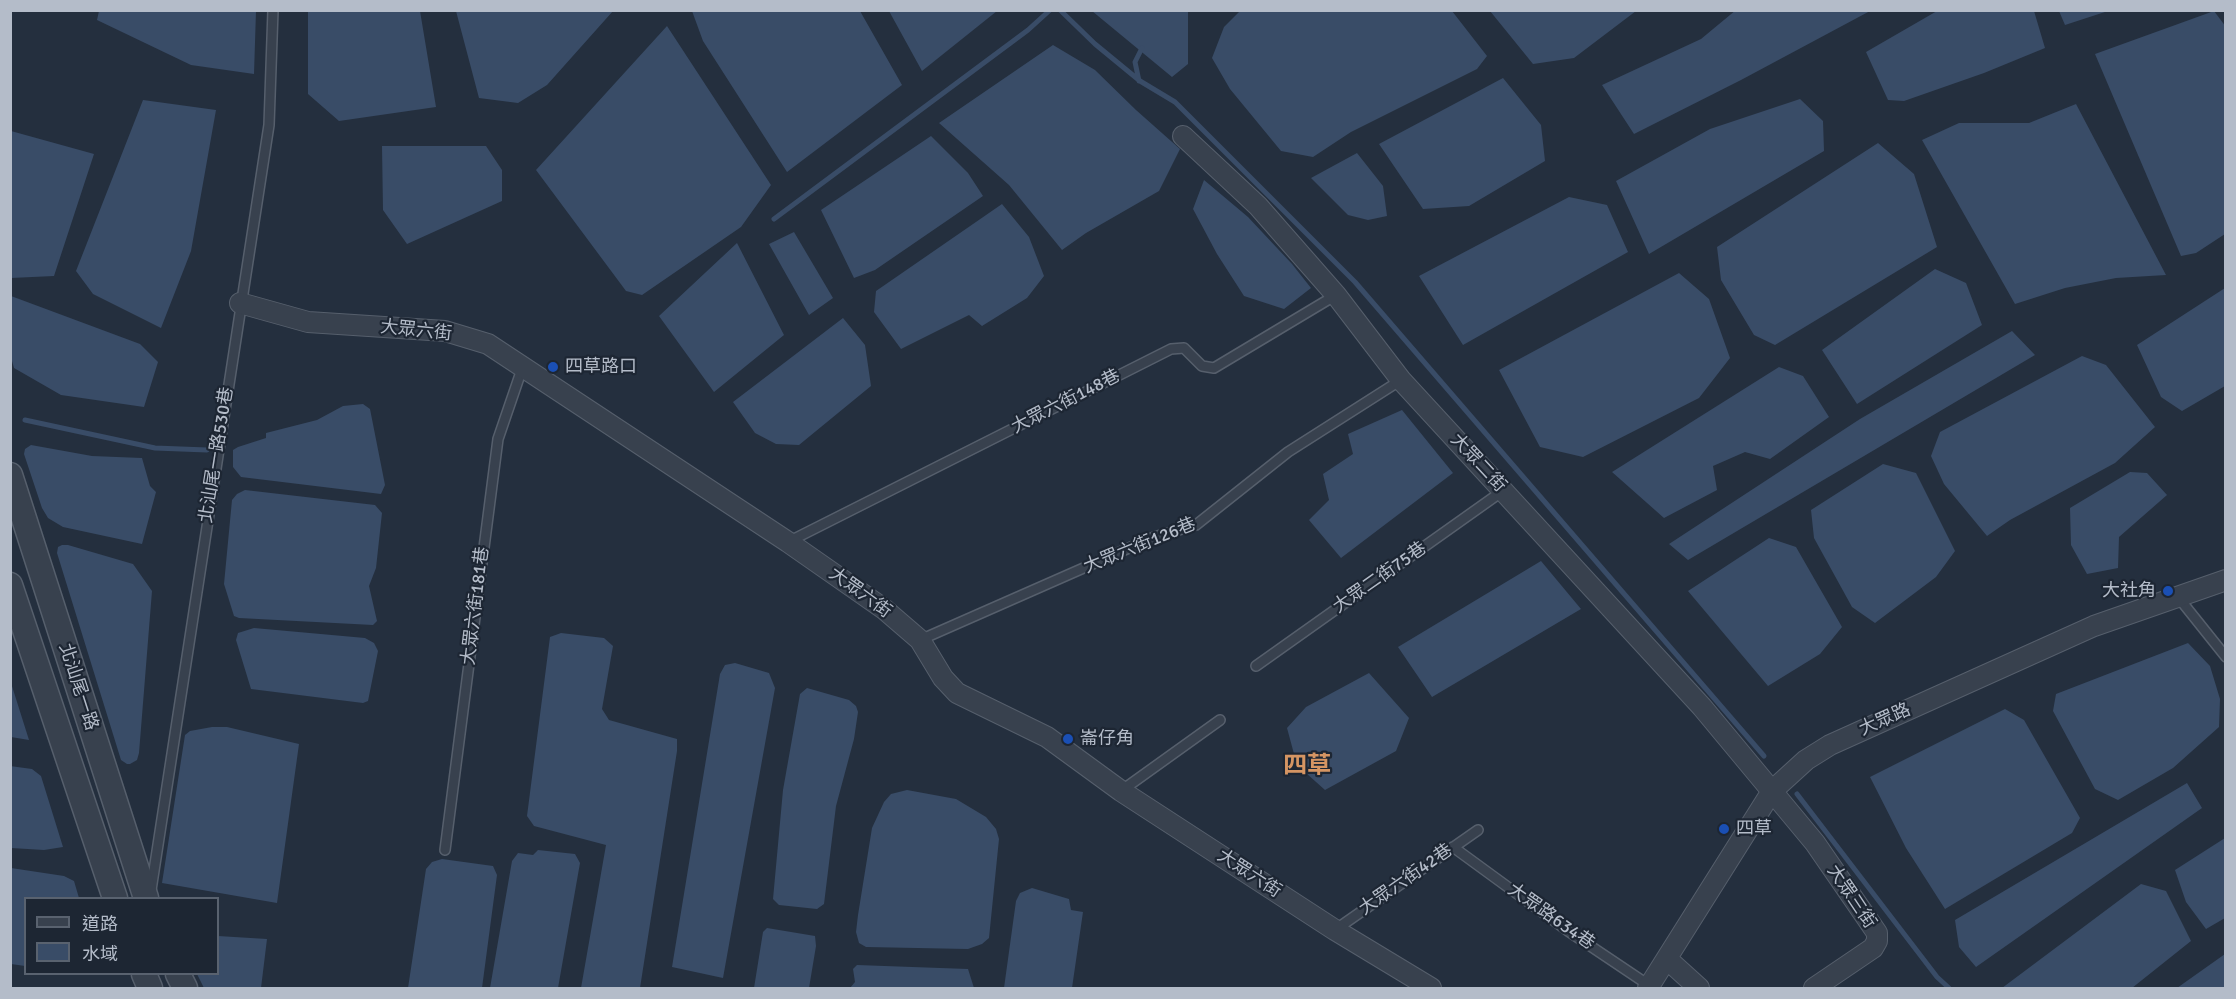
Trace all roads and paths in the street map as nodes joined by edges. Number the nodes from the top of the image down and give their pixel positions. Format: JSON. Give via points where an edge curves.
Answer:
{"nodes":[{"id":1,"x":273,"y":10,"type":"edge"},
{"id":2,"x":1183,"y":136,"type":"dead end"},
{"id":3,"x":1335,"y":294,"type":"junction"},
{"id":4,"x":240,"y":303,"type":"junction"},
{"id":5,"x":523,"y":366,"type":"junction"},
{"id":6,"x":1401,"y":380,"type":"junction"},
{"id":7,"x":10,"y":475,"type":"edge"},
{"id":8,"x":1504,"y":490,"type":"junction"},
{"id":9,"x":788,"y":542,"type":"junction"},
{"id":10,"x":2226,"y":580,"type":"edge"},
{"id":11,"x":10,"y":585,"type":"edge"},
{"id":12,"x":2178,"y":597,"type":"junction"},
{"id":13,"x":920,"y":640,"type":"junction"},
{"id":14,"x":2226,"y":657,"type":"edge"},
{"id":15,"x":1256,"y":666,"type":"dead end"},
{"id":16,"x":1220,"y":720,"type":"dead end"},
{"id":17,"x":1121,"y":791,"type":"junction"},
{"id":18,"x":1772,"y":791,"type":"junction"},
{"id":19,"x":1478,"y":830,"type":"dead end"},
{"id":20,"x":1453,"y":848,"type":"junction"},
{"id":21,"x":445,"y":850,"type":"dead end"},
{"id":22,"x":115,"y":897,"type":"edge"},
{"id":23,"x":148,"y":897,"type":"edge"},
{"id":24,"x":148,"y":897,"type":"edge"},
{"id":25,"x":1335,"y":930,"type":"junction"},
{"id":26,"x":1667,"y":959,"type":"junction"},
{"id":27,"x":1649,"y":987,"type":"edge"},
{"id":28,"x":1431,"y":988,"type":"edge"},
{"id":29,"x":1699,"y":988,"type":"edge"},
{"id":30,"x":1814,"y":988,"type":"edge"}],
"edges":[{"from":1,"to":4,"type":"lane","name":"北汕尾一路530巷","via":[[269,125]]},
{"from":2,"to":3,"type":"street","name":"大眾二街","via":[[1258,206]]},
{"from":3,"to":6,"type":"street","name":"大眾二街"},
{"from":3,"to":9,"type":"lane","name":"大眾六街148巷","via":[[1214,368],[1202,366],[1184,348],[1171,349]]},
{"from":4,"to":5,"type":"street","name":"大眾六街","via":[[308,322],[445,331],[488,344]]},
{"from":4,"to":23,"type":"lane","name":"北汕尾一路530巷"},
{"from":5,"to":9,"type":"street","name":"大眾六街"},
{"from":5,"to":21,"type":"lane","name":"大眾六街181巷","via":[[498,439]]},
{"from":6,"to":8,"type":"street","name":"大眾二街"},
{"from":6,"to":13,"type":"lane","name":"大眾六街126巷","via":[[1288,452],[1196,525],[1154,537]]},
{"from":7,"to":24,"type":"street","name":"北汕尾一路"},
{"from":8,"to":15,"type":"lane","name":"大眾二街75巷"},
{"from":8,"to":18,"type":"street","name":"大眾二街","via":[[1702,707]]},
{"from":9,"to":13,"type":"street","name":"大眾六街","via":[[884,609]]},
{"from":10,"to":12,"type":"street","name":"大眾路"},
{"from":11,"to":22,"type":"street","name":"北汕尾一路"},
{"from":12,"to":14,"type":"lane"},
{"from":12,"to":18,"type":"street","name":"大眾路","via":[[2094,626],[1830,745],[1806,760]]},
{"from":13,"to":17,"type":"street","name":"大眾六街","via":[[957,693],[1047,737]]},
{"from":16,"to":17,"type":"lane"},
{"from":17,"to":25,"type":"street","name":"大眾六街"},
{"from":18,"to":26,"type":"street","name":"大眾路"},
{"from":18,"to":30,"type":"street","name":"大眾三街","via":[[1815,843],[1877,933],[1873,948]]},
{"from":19,"to":20,"type":"lane","name":"大眾六街42巷"},
{"from":20,"to":25,"type":"lane","name":"大眾六街42巷"},
{"from":20,"to":27,"type":"lane","name":"大眾路634巷"},
{"from":25,"to":28,"type":"street","name":"大眾六街"},
{"from":26,"to":27,"type":"street","name":"大眾路"},
{"from":26,"to":29,"type":"street"}]}
